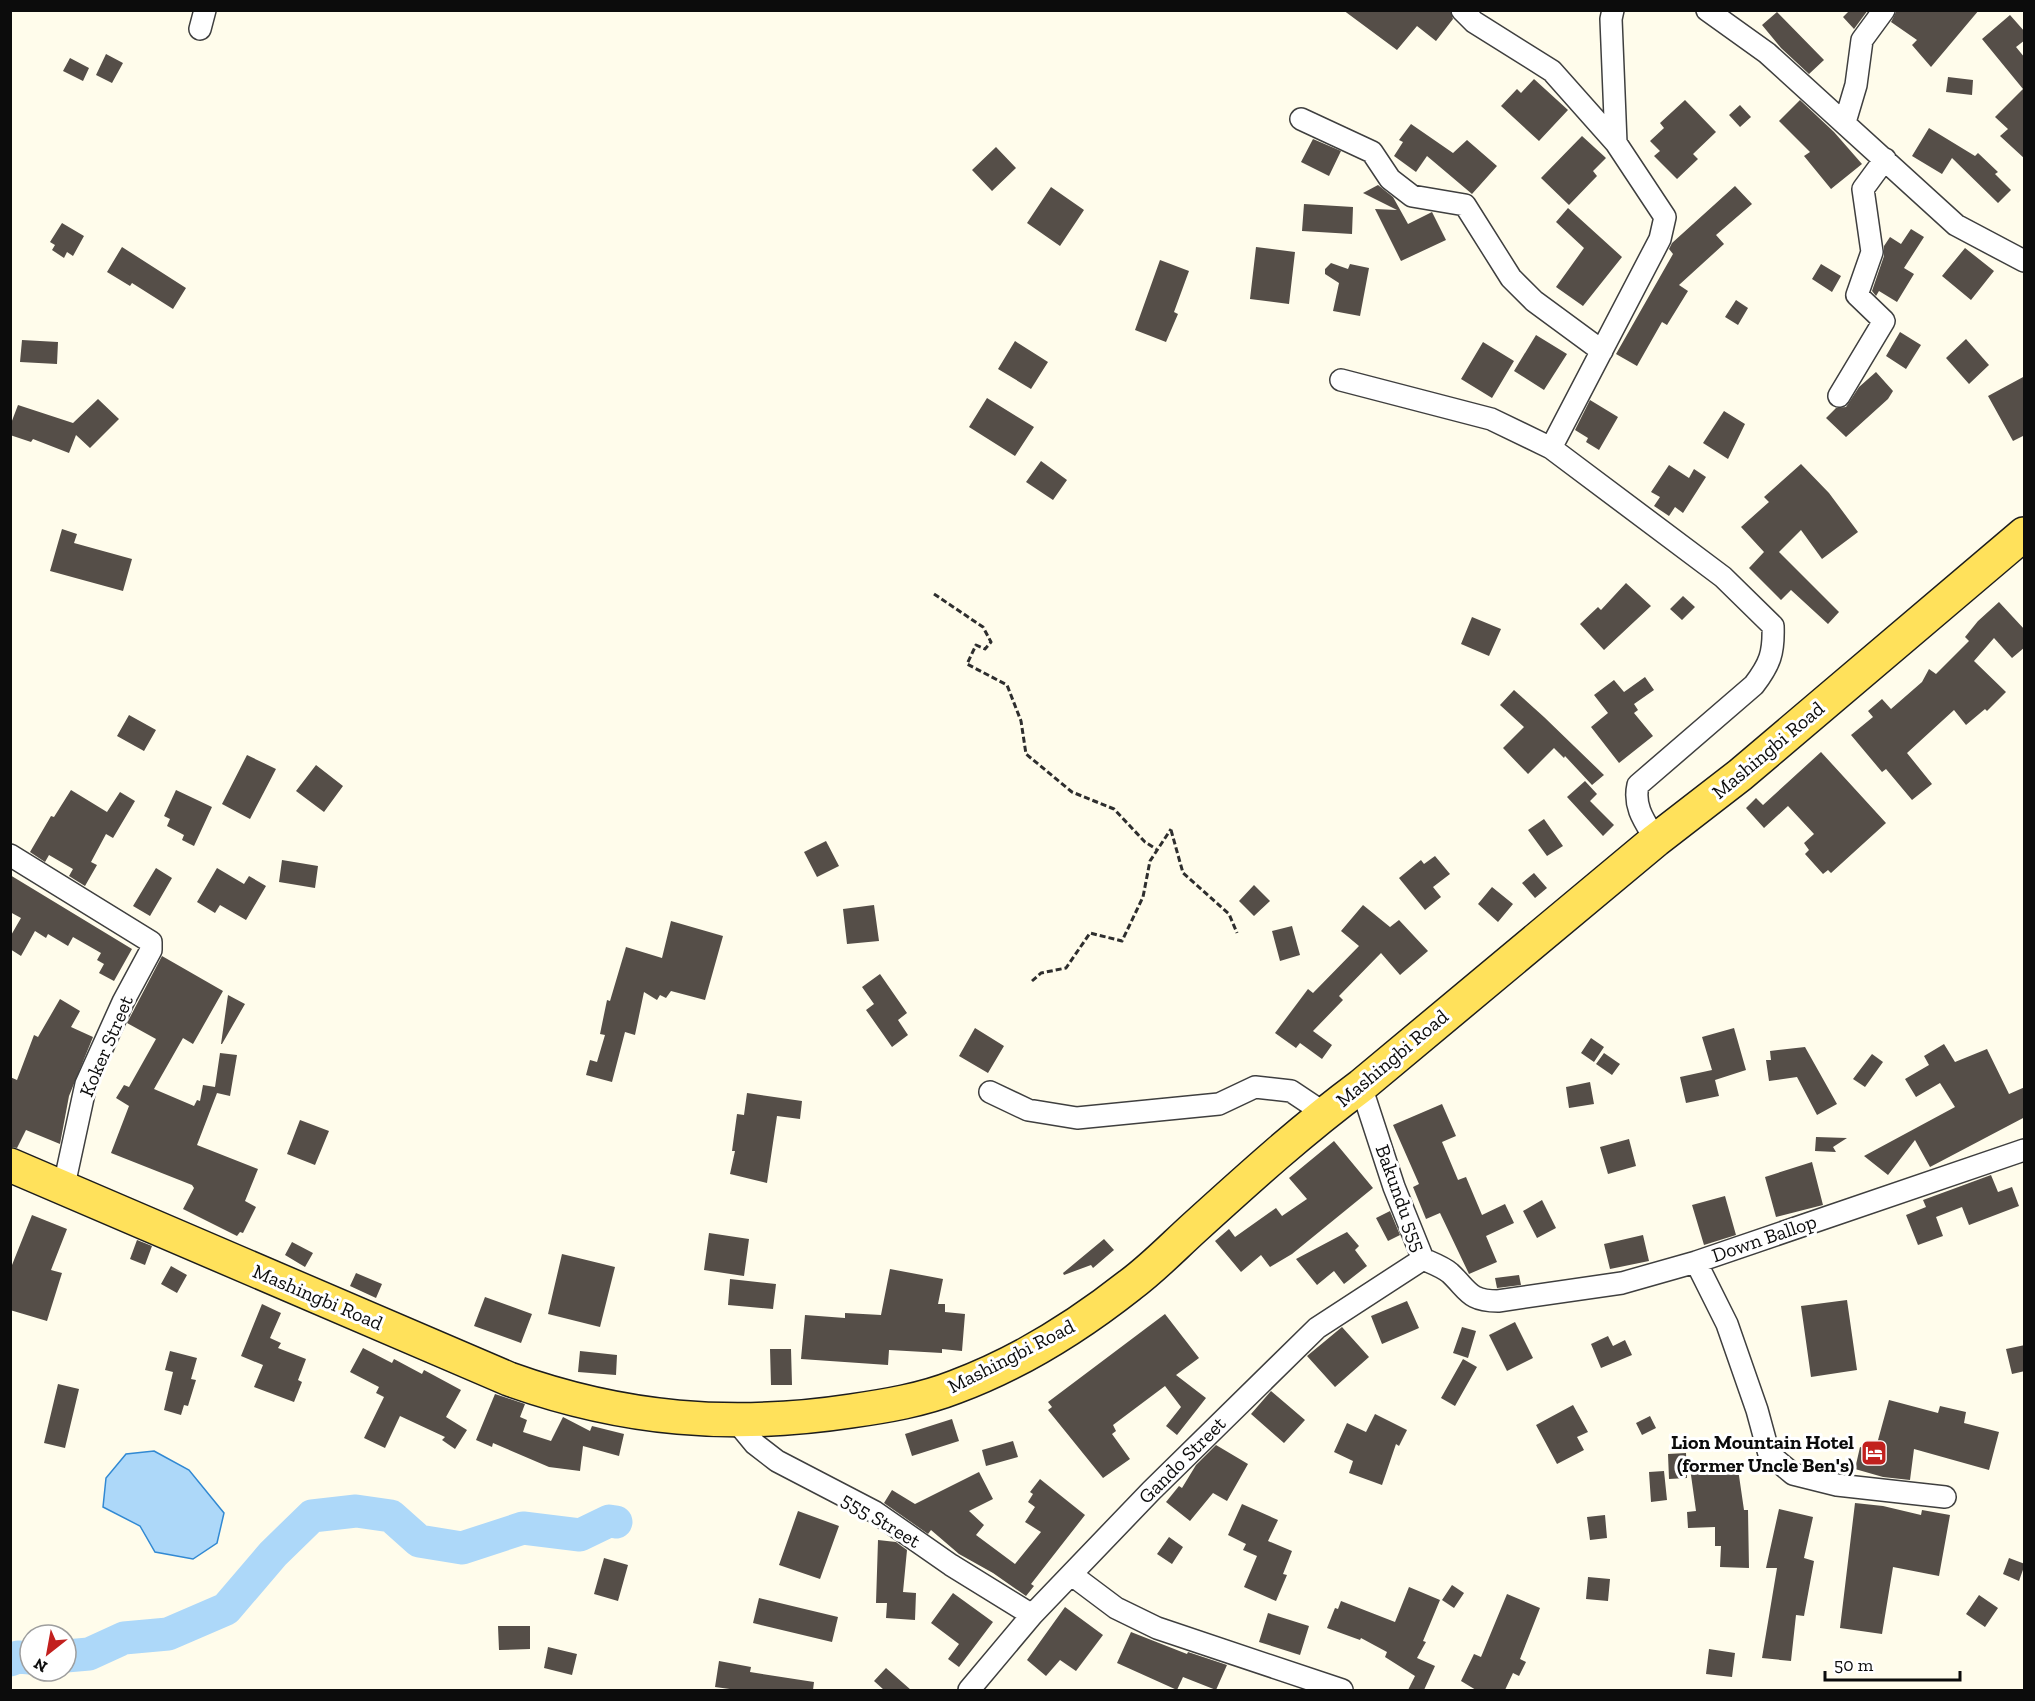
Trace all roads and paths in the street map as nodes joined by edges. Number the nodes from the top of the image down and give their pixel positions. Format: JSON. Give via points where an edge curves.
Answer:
{"nodes":[{"id":1,"x":1462,"y":10,"type":"edge"},
{"id":2,"x":1612,"y":10,"type":"edge"},
{"id":3,"x":1707,"y":10,"type":"edge"},
{"id":4,"x":1884,"y":10,"type":"edge"},
{"id":5,"x":1301,"y":119,"type":"dead end"},
{"id":6,"x":1845,"y":122,"type":"junction"},
{"id":7,"x":1616,"y":143,"type":"junction"},
{"id":8,"x":1885,"y":159,"type":"junction"},
{"id":9,"x":2025,"y":261,"type":"edge"},
{"id":10,"x":1602,"y":351,"type":"junction"},
{"id":11,"x":1341,"y":380,"type":"dead end"},
{"id":12,"x":1839,"y":396,"type":"dead end"},
{"id":13,"x":1551,"y":448,"type":"junction"},
{"id":14,"x":2025,"y":534,"type":"edge"},
{"id":15,"x":934,"y":594,"type":"dead end"},
{"id":16,"x":1656,"y":840,"type":"junction"},
{"id":17,"x":1156,"y":849,"type":"junction"},
{"id":18,"x":10,"y":855,"type":"edge"},
{"id":19,"x":1237,"y":933,"type":"dead end"},
{"id":20,"x":1032,"y":981,"type":"dead end"},
{"id":21,"x":1361,"y":1086,"type":"junction"},
{"id":22,"x":990,"y":1092,"type":"dead end"},
{"id":23,"x":1324,"y":1113,"type":"junction"},
{"id":24,"x":2025,"y":1150,"type":"edge"},
{"id":25,"x":10,"y":1165,"type":"edge"},
{"id":26,"x":63,"y":1190,"type":"junction"},
{"id":27,"x":1423,"y":1260,"type":"junction"},
{"id":28,"x":1696,"y":1262,"type":"junction"},
{"id":29,"x":1498,"y":1301,"type":"joint"},
{"id":30,"x":735,"y":1421,"type":"junction"},
{"id":31,"x":1945,"y":1497,"type":"dead end"},
{"id":32,"x":1072,"y":1575,"type":"junction"},
{"id":33,"x":1032,"y":1616,"type":"junction"},
{"id":34,"x":969,"y":1690,"type":"edge"},
{"id":35,"x":1342,"y":1690,"type":"edge"}],
"edges":[{"from":1,"to":7,"type":"street","via":[[1474,22],[1552,71]]},
{"from":2,"to":7,"type":"street"},
{"from":3,"to":6,"type":"street","via":[[1767,53]]},
{"from":4,"to":6,"type":"street","via":[[1862,40],[1856,85]]},
{"from":5,"to":10,"type":"street","via":[[1372,152],[1390,179],[1412,196],[1465,205],[1511,278],[1534,302]]},
{"from":6,"to":8,"type":"street"},
{"from":7,"to":10,"type":"street","via":[[1665,217],[1660,239]]},
{"from":8,"to":9,"type":"street","via":[[1956,225]]},
{"from":8,"to":12,"type":"street","via":[[1863,189],[1872,252],[1857,295],[1884,321]]},
{"from":10,"to":13,"type":"street"},
{"from":11,"to":13,"type":"street","via":[[1491,419]]},
{"from":13,"to":16,"type":"street","via":[[1723,577],[1773,626],[1769,666],[1754,685],[1638,785],[1638,809]]},
{"from":14,"to":16,"type":"main road","name":"Mashingbi Road","via":[[1740,775]]},
{"from":15,"to":17,"type":"path","via":[[983,627],[991,642],[986,649],[976,645],[967,664],[1006,685],[1021,721],[1026,754],[1072,792],[1114,809]]},
{"from":16,"to":21,"type":"main road","name":"Mashingbi Road"},
{"from":17,"to":19,"type":"path","via":[[1171,829],[1183,873],[1229,914]]},
{"from":17,"to":20,"type":"path","via":[[1143,897],[1122,941],[1090,933],[1066,968],[1041,973]]},
{"from":18,"to":26,"type":"street","name":"Koker Street","via":[[151,942],[151,950],[86,1084]]},
{"from":21,"to":23,"type":"main road","name":"Mashingbi Road"},
{"from":21,"to":27,"type":"street","name":"Bakundu 555"},
{"from":22,"to":23,"type":"street","via":[[1028,1110],[1077,1118],[1219,1104],[1255,1087],[1291,1091]]},
{"from":23,"to":30,"type":"main road","name":"Mashingbi Road","via":[[1133,1283],[1092,1314],[1021,1355],[925,1397],[827,1415]]},
{"from":24,"to":28,"type":"street","name":"Down Ballop"},
{"from":25,"to":26,"type":"main road","name":"Mashingbi Road"},
{"from":26,"to":30,"type":"main road","name":"Mashingbi Road","via":[[509,1379],[577,1401],[688,1419]]},
{"from":27,"to":29,"type":"street","name":"Bakundu 555","via":[[1448,1271],[1466,1292],[1480,1301]]},
{"from":27,"to":32,"type":"street","name":"Gando Street","via":[[1317,1328]]},
{"from":28,"to":29,"type":"street","name":"Down Ballop","via":[[1622,1283]]},
{"from":28,"to":31,"type":"street","via":[[1727,1324],[1769,1454],[1793,1474],[1837,1485]]},
{"from":30,"to":33,"type":"street","name":"555 Street","via":[[777,1461],[875,1512]]},
{"from":32,"to":33,"type":"street","name":"Gando Street"},
{"from":32,"to":35,"type":"street","via":[[1116,1608],[1157,1628]]},
{"from":33,"to":34,"type":"street","name":"Gando Street"}]}
